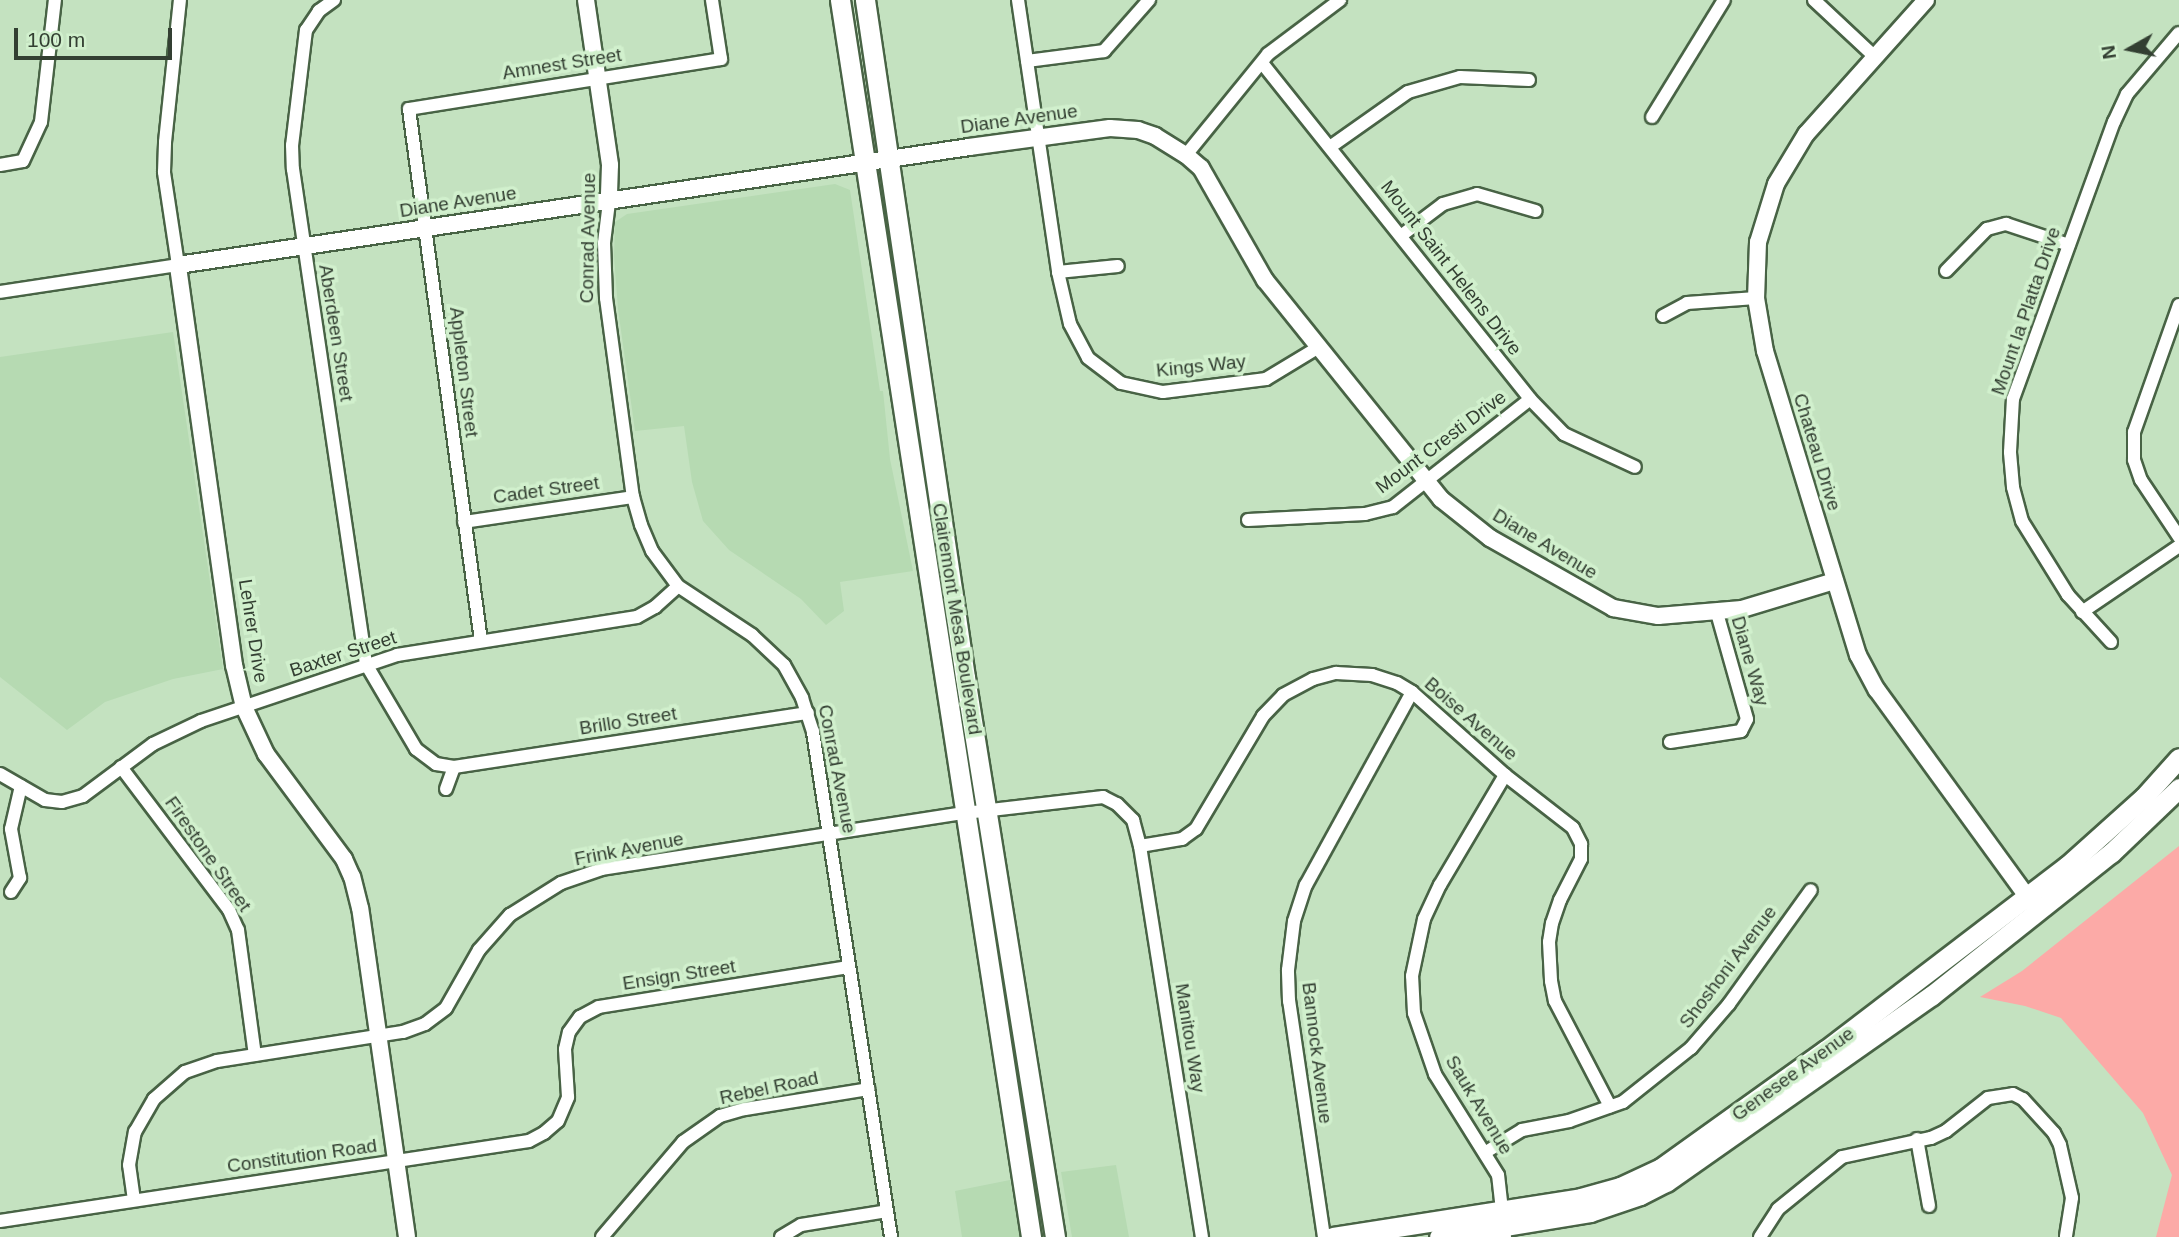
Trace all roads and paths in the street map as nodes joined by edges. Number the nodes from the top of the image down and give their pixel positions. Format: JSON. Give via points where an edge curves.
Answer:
{"nodes":[{"id":1,"x":55,"y":0,"type":"edge"},
{"id":2,"x":180,"y":0,"type":"edge"},
{"id":3,"x":334,"y":0,"type":"edge"},
{"id":4,"x":586,"y":0,"type":"edge"},
{"id":5,"x":712,"y":0,"type":"edge"},
{"id":6,"x":840,"y":0,"type":"edge"},
{"id":7,"x":865,"y":0,"type":"edge"},
{"id":8,"x":1018,"y":0,"type":"edge"},
{"id":9,"x":1149,"y":0,"type":"edge"},
{"id":10,"x":1340,"y":0,"type":"edge"},
{"id":11,"x":1724,"y":0,"type":"edge"},
{"id":12,"x":1814,"y":0,"type":"edge"},
{"id":13,"x":1926,"y":0,"type":"edge"},
{"id":14,"x":2179,"y":33,"type":"edge"},
{"id":15,"x":1875,"y":57,"type":"junction"},
{"id":16,"x":1027,"y":61,"type":"junction"},
{"id":17,"x":1262,"y":63,"type":"junction"},
{"id":18,"x":598,"y":78,"type":"junction"},
{"id":19,"x":1529,"y":80,"type":"dead end"},
{"id":20,"x":409,"y":108,"type":"joint"},
{"id":21,"x":1652,"y":117,"type":"dead end"},
{"id":22,"x":1037,"y":138,"type":"junction"},
{"id":23,"x":1330,"y":147,"type":"junction"},
{"id":24,"x":1186,"y":155,"type":"junction"},
{"id":25,"x":889,"y":159,"type":"junction"},
{"id":26,"x":864,"y":162,"type":"junction"},
{"id":27,"x":0,"y":165,"type":"edge"},
{"id":28,"x":609,"y":202,"type":"junction"},
{"id":29,"x":1536,"y":211,"type":"dead end"},
{"id":30,"x":425,"y":228,"type":"junction"},
{"id":31,"x":1402,"y":235,"type":"junction"},
{"id":32,"x":2069,"y":245,"type":"junction"},
{"id":33,"x":303,"y":247,"type":"junction"},
{"id":34,"x":178,"y":265,"type":"junction"},
{"id":35,"x":1118,"y":266,"type":"dead end"},
{"id":36,"x":1946,"y":271,"type":"dead end"},
{"id":37,"x":1058,"y":272,"type":"junction"},
{"id":38,"x":0,"y":292,"type":"edge"},
{"id":39,"x":1756,"y":298,"type":"junction"},
{"id":40,"x":2179,"y":304,"type":"edge"},
{"id":41,"x":1663,"y":316,"type":"dead end"},
{"id":42,"x":1319,"y":347,"type":"junction"},
{"id":43,"x":1530,"y":399,"type":"junction"},
{"id":44,"x":1634,"y":467,"type":"dead end"},
{"id":45,"x":1427,"y":480,"type":"junction"},
{"id":46,"x":633,"y":497,"type":"junction"},
{"id":47,"x":1248,"y":520,"type":"dead end"},
{"id":48,"x":464,"y":522,"type":"junction"},
{"id":49,"x":2179,"y":537,"type":"edge"},
{"id":50,"x":2179,"y":546,"type":"edge"},
{"id":51,"x":1835,"y":581,"type":"junction"},
{"id":52,"x":678,"y":586,"type":"junction"},
{"id":53,"x":2082,"y":612,"type":"junction"},
{"id":54,"x":1717,"y":613,"type":"junction"},
{"id":55,"x":481,"y":641,"type":"junction"},
{"id":56,"x":2111,"y":642,"type":"dead end"},
{"id":57,"x":366,"y":664,"type":"junction"},
{"id":58,"x":1412,"y":692,"type":"junction"},
{"id":59,"x":244,"y":707,"type":"junction"},
{"id":60,"x":808,"y":713,"type":"junction"},
{"id":61,"x":1670,"y":742,"type":"dead end"},
{"id":62,"x":2179,"y":758,"type":"edge"},
{"id":63,"x":121,"y":767,"type":"junction"},
{"id":64,"x":454,"y":767,"type":"junction"},
{"id":65,"x":0,"y":774,"type":"edge"},
{"id":66,"x":1506,"y":775,"type":"junction"},
{"id":67,"x":21,"y":786,"type":"junction"},
{"id":68,"x":2179,"y":788,"type":"edge"},
{"id":69,"x":446,"y":789,"type":"dead end"},
{"id":70,"x":987,"y":810,"type":"junction"},
{"id":71,"x":965,"y":813,"type":"junction"},
{"id":72,"x":829,"y":834,"type":"junction"},
{"id":73,"x":1140,"y":846,"type":"junction"},
{"id":74,"x":1811,"y":890,"type":"dead end"},
{"id":75,"x":12,"y":892,"type":"dead end"},
{"id":76,"x":2027,"y":895,"type":"junction"},
{"id":77,"x":2038,"y":913,"type":"junction"},
{"id":78,"x":849,"y":967,"type":"junction"},
{"id":79,"x":378,"y":1036,"type":"junction"},
{"id":80,"x":255,"y":1055,"type":"junction"},
{"id":81,"x":567,"y":1076,"type":"joint"},
{"id":82,"x":869,"y":1089,"type":"junction"},
{"id":83,"x":1610,"y":1106,"type":"junction"},
{"id":84,"x":1917,"y":1139,"type":"junction"},
{"id":85,"x":1486,"y":1152,"type":"junction"},
{"id":86,"x":396,"y":1161,"type":"junction"},
{"id":87,"x":134,"y":1200,"type":"junction"},
{"id":88,"x":1929,"y":1206,"type":"dead end"},
{"id":89,"x":887,"y":1210,"type":"junction"},
{"id":90,"x":0,"y":1221,"type":"edge"},
{"id":91,"x":1503,"y":1225,"type":"edge"},
{"id":92,"x":407,"y":1237,"type":"edge"},
{"id":93,"x":602,"y":1237,"type":"edge"},
{"id":94,"x":781,"y":1237,"type":"edge"},
{"id":95,"x":891,"y":1237,"type":"edge"},
{"id":96,"x":1031,"y":1237,"type":"edge"},
{"id":97,"x":1055,"y":1237,"type":"edge"},
{"id":98,"x":1202,"y":1237,"type":"edge"},
{"id":99,"x":1324,"y":1237,"type":"edge"},
{"id":100,"x":1333,"y":1237,"type":"edge"},
{"id":101,"x":1439,"y":1237,"type":"edge"},
{"id":102,"x":1760,"y":1237,"type":"edge"},
{"id":103,"x":2066,"y":1237,"type":"edge"}],
"edges":[{"from":1,"to":27,"type":"street","via":[[41,122],[23,161]]},
{"from":2,"to":34,"type":"street","name":"Lehrer Drive","via":[[164,142]]},
{"from":3,"to":33,"type":"street","name":"Aberdeen Street","via":[[318,11],[306,30],[292,145]]},
{"from":4,"to":18,"type":"street","name":"Conrad Avenue"},
{"from":5,"to":18,"type":"street","name":"Amnest Street","via":[[721,59]]},
{"from":6,"to":26,"type":"main road","name":"Clairemont Mesa Boulevard"},
{"from":7,"to":25,"type":"main road","name":"Clairemont Mesa Boulevard"},
{"from":8,"to":16,"type":"street"},
{"from":9,"to":16,"type":"street","via":[[1104,51]]},
{"from":10,"to":17,"type":"street"},
{"from":11,"to":21,"type":"street"},
{"from":12,"to":15,"type":"street"},
{"from":13,"to":15,"type":"street","name":"Chateau Drive"},
{"from":14,"to":32,"type":"street","name":"Mount la Platta Drive","via":[[2127,94]]},
{"from":15,"to":39,"type":"street","name":"Chateau Drive","via":[[1806,134],[1776,184],[1758,243]]},
{"from":16,"to":22,"type":"street"},
{"from":17,"to":23,"type":"street","name":"Mount Saint Helens Drive"},
{"from":17,"to":24,"type":"street"},
{"from":18,"to":20,"type":"street","name":"Amnest Street"},
{"from":18,"to":28,"type":"street","name":"Conrad Avenue","via":[[610,165]]},
{"from":19,"to":23,"type":"street","via":[[1460,77],[1408,92]]},
{"from":20,"to":30,"type":"street","name":"Appleton Street"},
{"from":22,"to":24,"type":"street","name":"Diane Avenue","via":[[1110,128],[1138,130]]},
{"from":22,"to":25,"type":"street","name":"Diane Avenue"},
{"from":22,"to":37,"type":"street"},
{"from":23,"to":31,"type":"street","name":"Mount Saint Helens Drive"},
{"from":24,"to":42,"type":"street","name":"Diane Avenue","via":[[1212,184],[1265,281]]},
{"from":25,"to":26,"type":"street","name":"Diane Avenue"},
{"from":25,"to":70,"type":"main road","name":"Clairemont Mesa Boulevard"},
{"from":26,"to":28,"type":"street","name":"Diane Avenue"},
{"from":26,"to":71,"type":"main road","name":"Clairemont Mesa Boulevard"},
{"from":28,"to":30,"type":"street","name":"Diane Avenue"},
{"from":28,"to":46,"type":"street","name":"Conrad Avenue","via":[[604,243],[606,298]]},
{"from":29,"to":31,"type":"street","via":[[1477,194],[1443,204]]},
{"from":30,"to":33,"type":"street","name":"Diane Avenue"},
{"from":30,"to":48,"type":"street","name":"Appleton Street"},
{"from":31,"to":43,"type":"street","name":"Mount Saint Helens Drive"},
{"from":32,"to":36,"type":"street","via":[[2006,224],[1987,229]]},
{"from":32,"to":53,"type":"street","name":"Mount la Platta Drive","via":[[2013,399],[2010,452],[2022,521]]},
{"from":33,"to":34,"type":"street","name":"Diane Avenue"},
{"from":33,"to":57,"type":"street","name":"Aberdeen Street"},
{"from":34,"to":38,"type":"street","name":"Diane Avenue"},
{"from":34,"to":59,"type":"street","name":"Lehrer Drive","via":[[234,665]]},
{"from":35,"to":37,"type":"street"},
{"from":37,"to":42,"type":"street","name":"Kings Way","via":[[1070,324],[1088,358],[1121,383],[1163,392],[1266,379]]},
{"from":39,"to":41,"type":"street","via":[[1687,303]]},
{"from":39,"to":51,"type":"street","name":"Chateau Drive","via":[[1765,351]]},
{"from":40,"to":49,"type":"street","via":[[2134,432],[2134,460],[2141,480]]},
{"from":42,"to":45,"type":"street","name":"Diane Avenue"},
{"from":43,"to":44,"type":"street","name":"Mount Saint Helens Drive","via":[[1564,435]]},
{"from":43,"to":45,"type":"street","name":"Mount Cresti Drive"},
{"from":45,"to":47,"type":"street","name":"Mount Cresti Drive","via":[[1392,507],[1364,514]]},
{"from":45,"to":54,"type":"street","name":"Diane Avenue","via":[[1441,499],[1489,538],[1613,608],[1658,616]]},
{"from":46,"to":48,"type":"street","name":"Cadet Street"},
{"from":46,"to":52,"type":"street","name":"Conrad Avenue","via":[[652,551]]},
{"from":48,"to":55,"type":"street","name":"Appleton Street"},
{"from":50,"to":53,"type":"street"},
{"from":51,"to":54,"type":"street","name":"Diane Avenue"},
{"from":51,"to":76,"type":"street","name":"Chateau Drive","via":[[1858,656],[1877,690]]},
{"from":52,"to":55,"type":"street","name":"Baxter Street","via":[[637,617]]},
{"from":52,"to":60,"type":"street","name":"Conrad Avenue","via":[[771,650]]},
{"from":53,"to":56,"type":"street","name":"Mount la Platta Drive"},
{"from":54,"to":61,"type":"street","name":"Diane Way","via":[[1747,719],[1741,731]]},
{"from":55,"to":57,"type":"street","name":"Baxter Street"},
{"from":57,"to":59,"type":"street","name":"Baxter Street"},
{"from":57,"to":64,"type":"street","via":[[416,749],[436,764]]},
{"from":58,"to":66,"type":"street","name":"Boise Avenue"},
{"from":58,"to":73,"type":"street","name":"Boise Avenue","via":[[1387,678],[1336,673],[1283,695],[1263,716],[1196,829],[1182,839]]},
{"from":58,"to":99,"type":"street","name":"Bannock Avenue","via":[[1306,885],[1294,921],[1289,1001]]},
{"from":59,"to":63,"type":"street","name":"Baxter Street","via":[[153,744]]},
{"from":59,"to":79,"type":"street","name":"Lehrer Drive","via":[[266,754],[344,859],[352,877]]},
{"from":60,"to":64,"type":"street","name":"Brillo Street"},
{"from":60,"to":72,"type":"street","name":"Conrad Avenue"},
{"from":62,"to":76,"type":"main road","name":"Genesee Avenue","via":[[2102,836]]},
{"from":63,"to":67,"type":"street","name":"Baxter Street","via":[[82,796],[62,802],[45,800]]},
{"from":63,"to":80,"type":"street","name":"Firestone Street","via":[[238,930]]},
{"from":64,"to":69,"type":"street"},
{"from":65,"to":67,"type":"street","name":"Baxter Street"},
{"from":66,"to":83,"type":"street","name":"Boise Avenue","via":[[1573,828],[1581,844],[1581,859],[1552,923],[1552,981],[1555,1001]]},
{"from":66,"to":85,"type":"street","name":"Sauk Avenue","via":[[1424,919],[1412,976],[1414,1013],[1435,1074]]},
{"from":67,"to":75,"type":"street","via":[[11,829],[20,878]]},
{"from":68,"to":77,"type":"main road","name":"Genesee Avenue","via":[[2111,853]]},
{"from":70,"to":71,"type":"street","name":"Frink Avenue"},
{"from":70,"to":73,"type":"street","name":"Frink Avenue","via":[[1103,797],[1133,821]]},
{"from":70,"to":97,"type":"main road","name":"Clairemont Mesa Boulevard"},
{"from":71,"to":72,"type":"street","name":"Frink Avenue"},
{"from":71,"to":96,"type":"main road","name":"Clairemont Mesa Boulevard"},
{"from":72,"to":78,"type":"street","name":"Conrad Avenue"},
{"from":72,"to":79,"type":"street","name":"Frink Avenue","via":[[602,869],[561,883],[510,915],[480,950],[446,1008],[425,1024]]},
{"from":73,"to":98,"type":"street","name":"Manitou Way"},
{"from":74,"to":83,"type":"street","name":"Shoshoni Avenue","via":[[1729,1004],[1691,1048],[1623,1102]]},
{"from":76,"to":77,"type":"street","name":"Chateau Drive"},
{"from":76,"to":91,"type":"main road","name":"Genesee Avenue","via":[[1872,1017],[1661,1168],[1620,1187]]},
{"from":77,"to":91,"type":"main road","name":"Genesee Avenue","via":[[1931,996],[1666,1182],[1611,1206]]},
{"from":78,"to":81,"type":"street","name":"Ensign Street","via":[[599,1007],[580,1017],[569,1032]]},
{"from":78,"to":82,"type":"street","name":"Conrad Avenue"},
{"from":79,"to":80,"type":"street","name":"Frink Avenue"},
{"from":79,"to":86,"type":"street","name":"Lehrer Drive"},
{"from":80,"to":87,"type":"street","name":"Frink Avenue","via":[[185,1072],[154,1099],[130,1149]]},
{"from":81,"to":86,"type":"street","name":"Constitution Road","via":[[568,1097],[558,1121],[544,1133],[528,1140]]},
{"from":82,"to":89,"type":"street","name":"Conrad Avenue"},
{"from":82,"to":93,"type":"street","name":"Rebel Road","via":[[720,1116],[682,1142]]},
{"from":83,"to":85,"type":"street","name":"Shoshoni Avenue","via":[[1569,1121],[1522,1129]]},
{"from":84,"to":88,"type":"street"},
{"from":84,"to":102,"type":"street","via":[[1832,1163],[1778,1209]]},
{"from":84,"to":103,"type":"street","via":[[1946,1131],[1988,1098],[2013,1094],[2023,1099],[2060,1145],[2072,1198]]},
{"from":85,"to":91,"type":"street","name":"Sauk Avenue","via":[[1498,1175]]},
{"from":86,"to":87,"type":"street","name":"Constitution Road"},
{"from":86,"to":92,"type":"street","name":"Lehrer Drive"},
{"from":87,"to":90,"type":"street","name":"Constitution Road"},
{"from":89,"to":94,"type":"street","via":[[801,1225]]},
{"from":89,"to":95,"type":"street","name":"Conrad Avenue"},
{"from":91,"to":100,"type":"main road","name":"Genesee Avenue"},
{"from":91,"to":101,"type":"main road","name":"Genesee Avenue"}]}
